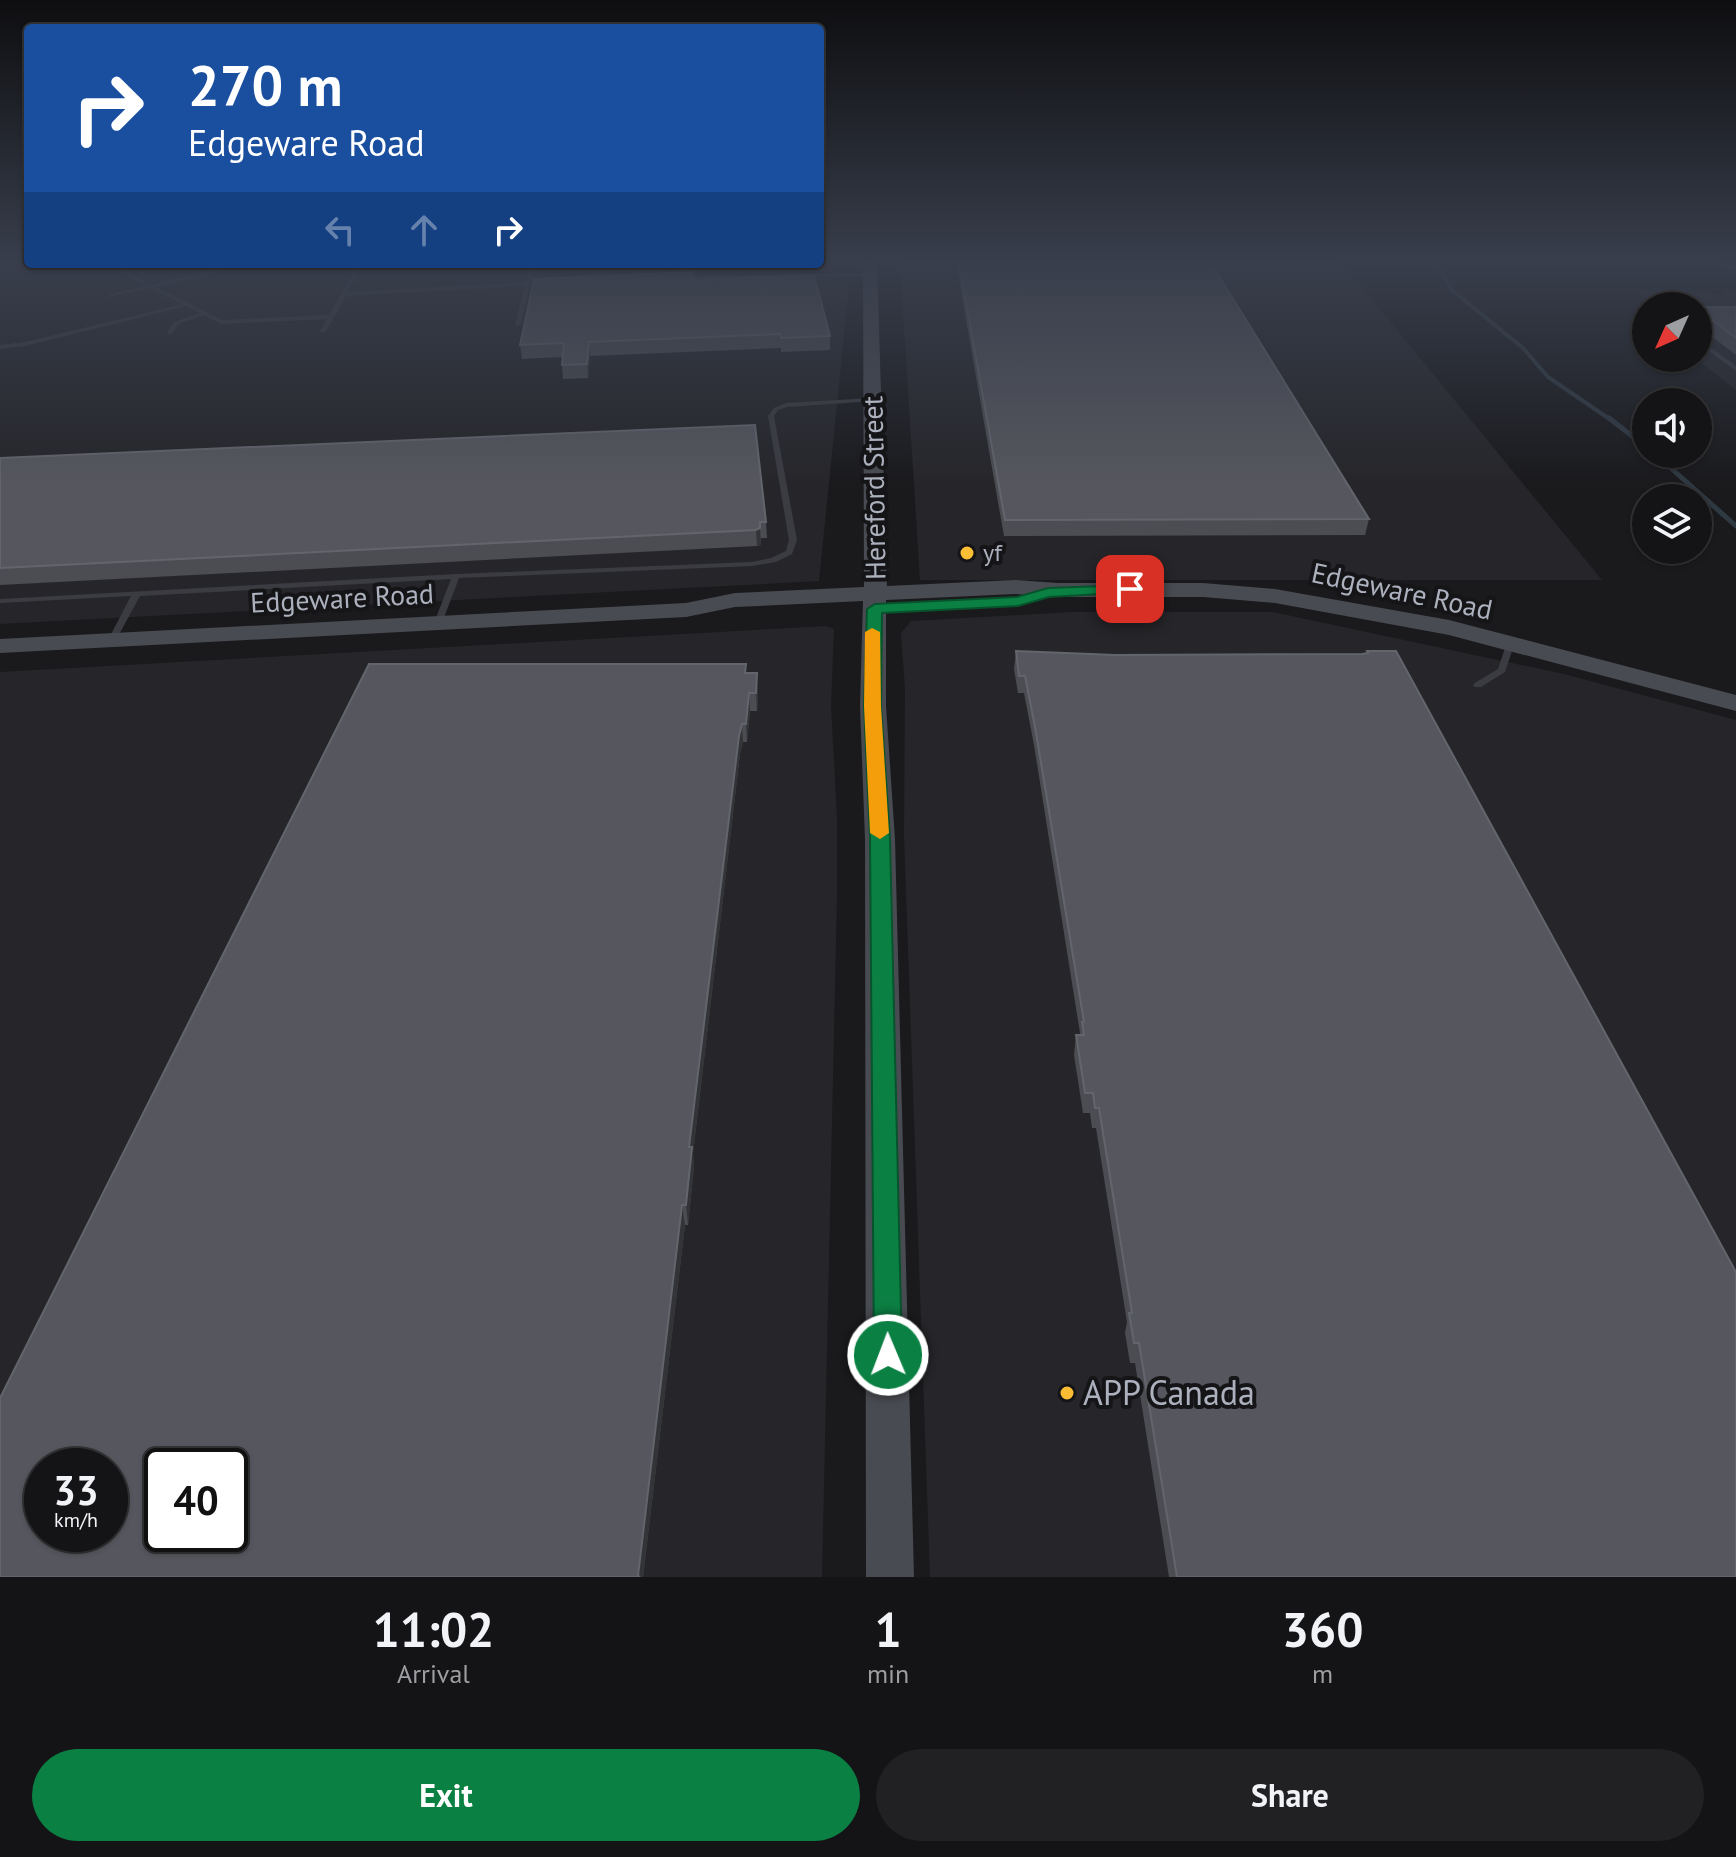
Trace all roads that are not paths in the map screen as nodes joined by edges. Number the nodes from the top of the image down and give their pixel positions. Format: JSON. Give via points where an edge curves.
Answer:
{"nodes":[{"id":1,"x":55,"y":337,"type":"edge"},
{"id":2,"x":871,"y":337,"type":"edge"},
{"id":3,"x":0,"y":347,"type":"edge"},
{"id":4,"x":1712,"y":351,"type":"edge"},
{"id":5,"x":1736,"y":369,"type":"edge"},
{"id":6,"x":872,"y":400,"type":"junction"},
{"id":7,"x":456,"y":576,"type":"junction"},
{"id":8,"x":137,"y":593,"type":"junction"},
{"id":9,"x":0,"y":601,"type":"edge"},
{"id":10,"x":876,"y":601,"type":"junction"},
{"id":11,"x":438,"y":623,"type":"junction"},
{"id":12,"x":112,"y":640,"type":"junction"},
{"id":13,"x":1510,"y":645,"type":"junction"},
{"id":14,"x":0,"y":646,"type":"edge"},
{"id":15,"x":1478,"y":685,"type":"dead end"},
{"id":16,"x":1736,"y":703,"type":"edge"},
{"id":17,"x":890,"y":1577,"type":"edge"}],
"edges":[{"from":1,"to":3,"type":"lane"},
{"from":2,"to":6,"type":"street","name":"Hereford Street"},
{"from":4,"to":5,"type":"lane"},
{"from":6,"to":7,"type":"lane","via":[[786,405],[771,416],[793,540],[789,552],[773,560]]},
{"from":6,"to":10,"type":"street","name":"Hereford Street"},
{"from":7,"to":8,"type":"lane"},
{"from":7,"to":11,"type":"lane"},
{"from":8,"to":9,"type":"lane"},
{"from":8,"to":12,"type":"lane"},
{"from":10,"to":11,"type":"street","name":"Edgeware Road","via":[[730,616],[686,610]]},
{"from":10,"to":13,"type":"street","name":"Edgeware Road","via":[[1018,602],[1048,593],[1130,589],[1272,595],[1343,605]]},
{"from":10,"to":17,"type":"street","name":"Hereford Street","via":[[873,706],[880,839]]},
{"from":11,"to":12,"type":"street","name":"Edgeware Road"},
{"from":12,"to":14,"type":"street","name":"Edgeware Road"},
{"from":13,"to":15,"type":"lane","via":[[1502,670]]},
{"from":13,"to":16,"type":"street","name":"Edgeware Road"}]}
